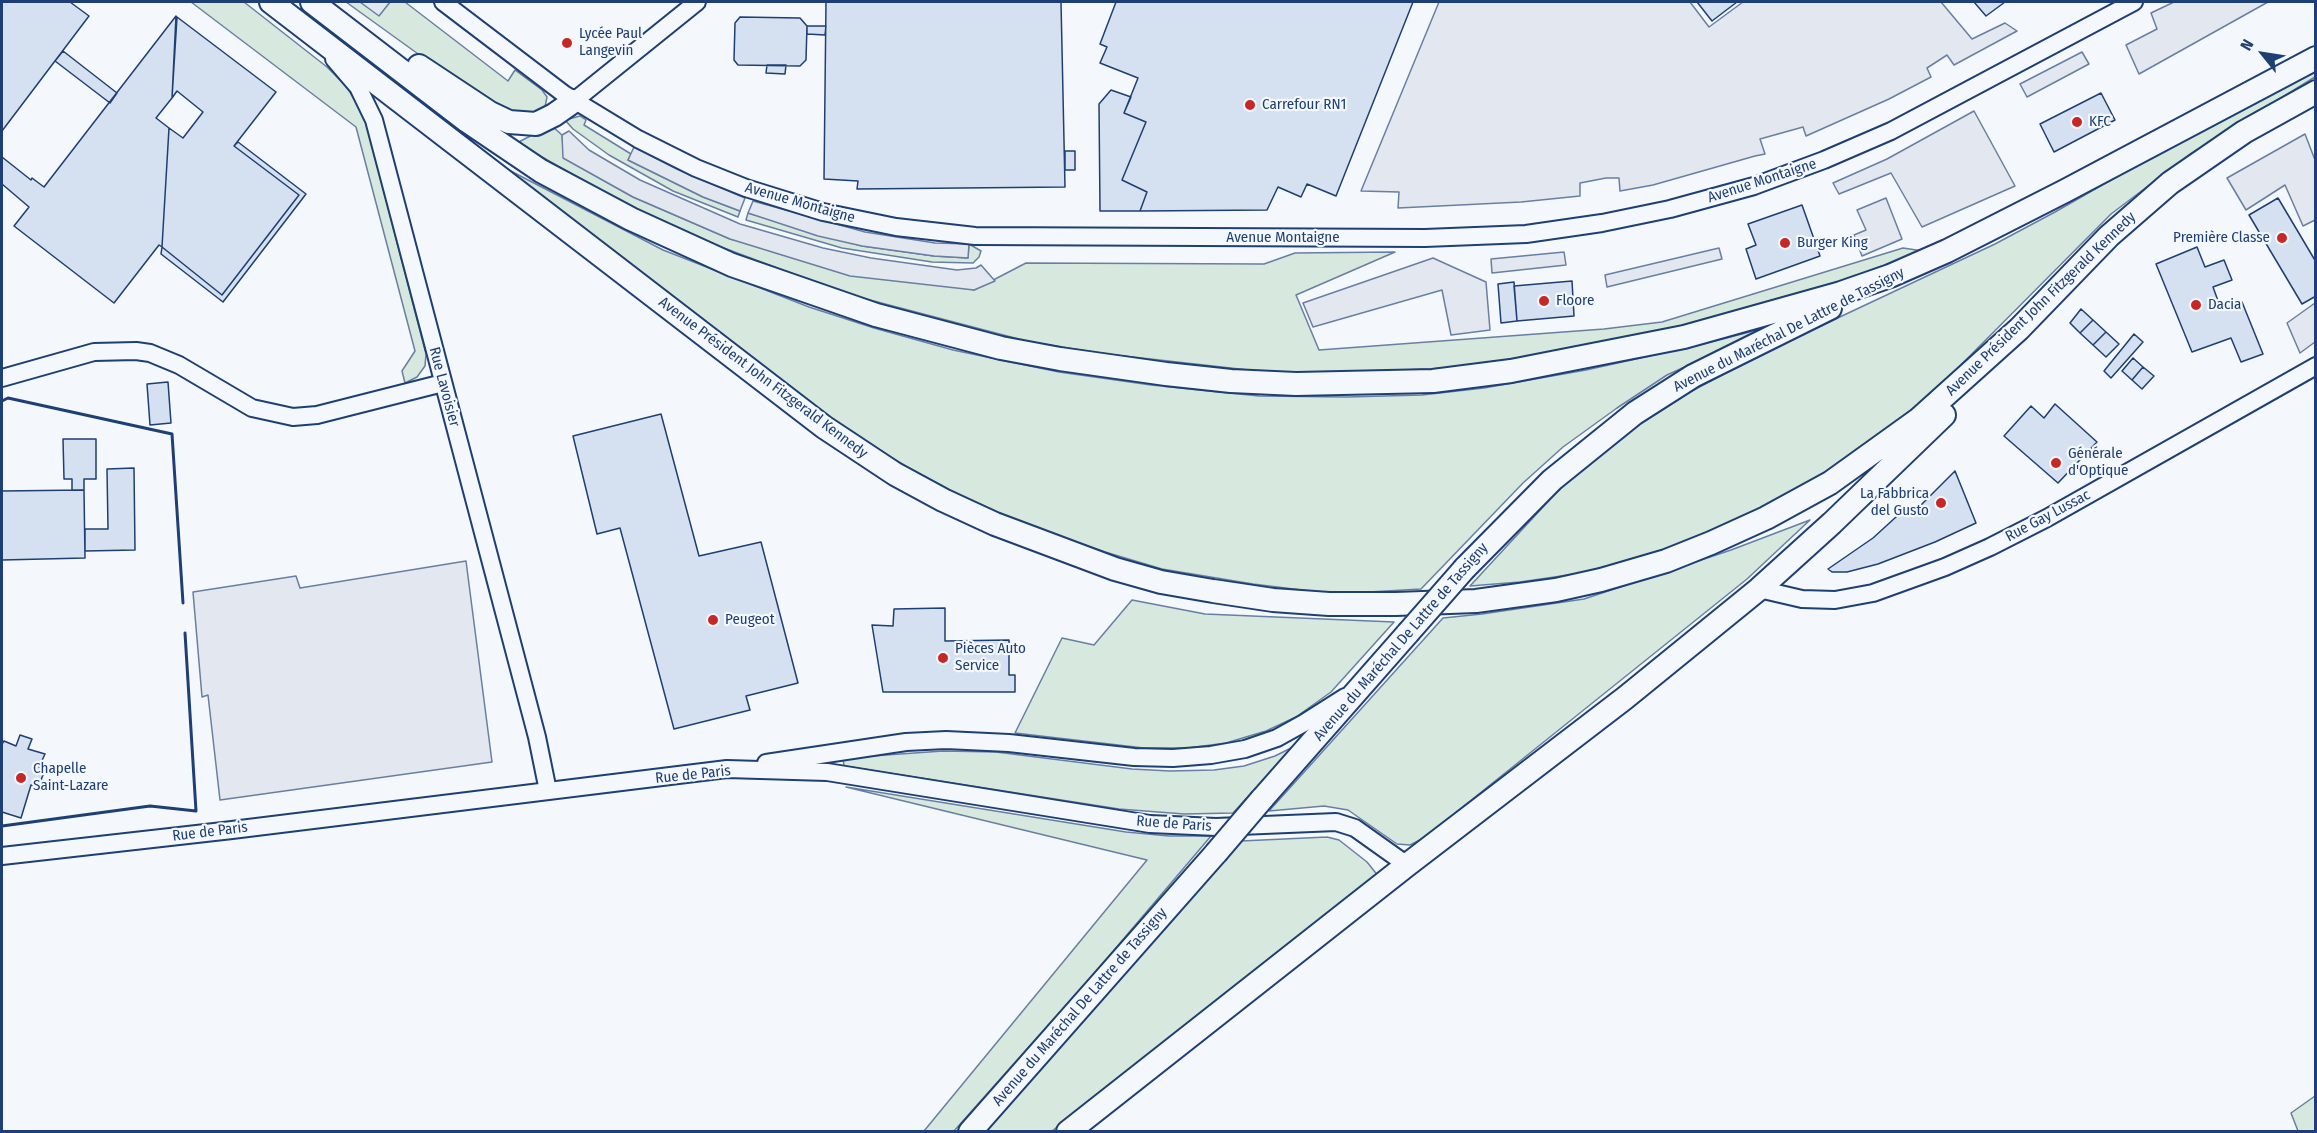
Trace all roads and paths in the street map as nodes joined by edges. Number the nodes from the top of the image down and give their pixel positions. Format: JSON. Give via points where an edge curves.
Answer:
{"nodes":[{"id":1,"x":312,"y":2,"type":"edge"},
{"id":2,"x":327,"y":2,"type":"edge"},
{"id":3,"x":443,"y":2,"type":"edge"},
{"id":4,"x":697,"y":2,"type":"edge"},
{"id":5,"x":2134,"y":2,"type":"edge"},
{"id":6,"x":278,"y":7,"type":"edge"},
{"id":7,"x":2316,"y":58,"type":"edge"},
{"id":8,"x":2316,"y":92,"type":"edge"},
{"id":9,"x":573,"y":101,"type":"junction"},
{"id":10,"x":1921,"y":263,"type":"junction"},
{"id":11,"x":2019,"y":329,"type":"junction"},
{"id":12,"x":2316,"y":366,"type":"edge"},
{"id":13,"x":2,"y":378,"type":"edge"},
{"id":14,"x":443,"y":383,"type":"junction"},
{"id":15,"x":1759,"y":589,"type":"junction"},
{"id":16,"x":1365,"y":683,"type":"junction"},
{"id":17,"x":727,"y":769,"type":"junction"},
{"id":18,"x":548,"y":791,"type":"junction"},
{"id":19,"x":2,"y":856,"type":"edge"},
{"id":20,"x":1407,"y":866,"type":"junction"},
{"id":21,"x":970,"y":1131,"type":"edge"},
{"id":22,"x":1068,"y":1131,"type":"edge"}],
"edges":[{"from":1,"to":10,"type":"main road","via":[[503,146],[560,182],[631,219],[732,265],[836,303],[956,337],[1060,359],[1263,383],[1382,384],[1457,379],[1684,337],[1830,296]]},
{"from":2,"to":9,"type":"main road","via":[[500,118],[517,124],[536,124]]},
{"from":3,"to":9,"type":"street","name":"Avenue Montaigne"},
{"from":4,"to":9,"type":"street"},
{"from":5,"to":9,"type":"street","name":"Avenue Montaigne","via":[[1906,124],[1774,179],[1644,215],[1508,235],[1018,237],[956,235],[896,227],[823,212],[746,188],[661,151]]},
{"from":6,"to":11,"type":"main road","name":"Avenue Président John Fitzgerald Kennedy","via":[[807,414],[886,469],[951,504],[1030,539],[1140,577],[1213,591],[1338,604],[1476,601],[1586,583],[1665,561],[1766,518],[1845,474],[1919,419]]},
{"from":6,"to":14,"type":"street","name":"Rue Lavoisier","via":[[347,74],[370,109]]},
{"from":7,"to":10,"type":"main road"},
{"from":8,"to":11,"type":"main road","name":"Avenue Président John Fitzgerald Kennedy","via":[[2234,138],[2170,183],[2102,243]]},
{"from":10,"to":16,"type":"main road","name":"Avenue du Maréchal De Lattre de Tassigny","bridge":true,"via":[[1713,366],[1611,430],[1519,512]]},
{"from":11,"to":15,"type":"main road","via":[[1935,424]]},
{"from":12,"to":15,"type":"street","name":"Rue Gay Lussac","via":[[2047,518],[1945,567],[1873,592],[1835,600],[1802,599]]},
{"from":13,"to":14,"type":"street","via":[[94,352],[136,351],[179,365],[252,408],[293,417],[317,416]]},
{"from":14,"to":18,"type":"street","name":"Rue Lavoisier"},
{"from":15,"to":20,"type":"main road"},
{"from":16,"to":17,"type":"street","via":[[1290,731],[1245,749],[1211,755],[1134,757],[1009,743],[929,741],[826,752]]},
{"from":16,"to":21,"type":"main road","name":"Avenue du Maréchal De Lattre de Tassigny","bridge":true},
{"from":17,"to":18,"type":"street","name":"Rue de Paris"},
{"from":17,"to":20,"type":"street","name":"Rue de Paris","via":[[827,772],[1150,824],[1216,827],[1336,822],[1355,828]]},
{"from":18,"to":19,"type":"street","name":"Rue de Paris"},
{"from":20,"to":22,"type":"main road"}]}
